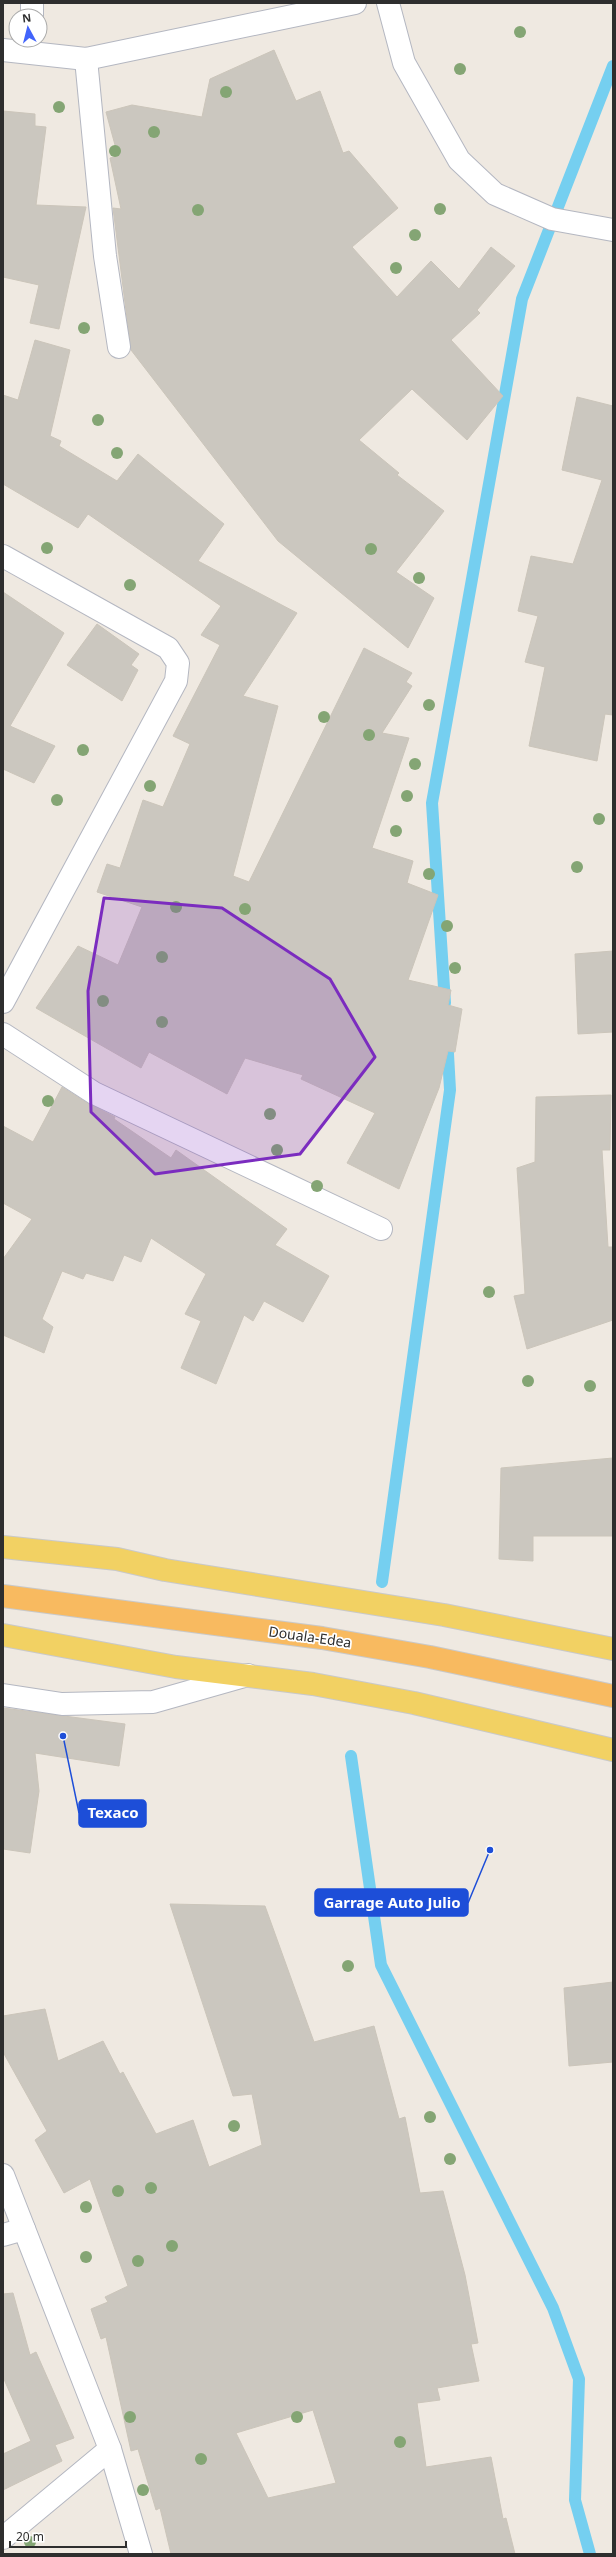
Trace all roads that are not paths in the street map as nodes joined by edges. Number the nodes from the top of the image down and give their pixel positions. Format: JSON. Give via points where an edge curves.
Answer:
{"nodes":[{"id":1,"x":355,"y":3,"type":"edge"},
{"id":2,"x":388,"y":3,"type":"edge"},
{"id":3,"x":21,"y":48,"type":"edge"},
{"id":4,"x":35,"y":48,"type":"edge"},
{"id":5,"x":3,"y":50,"type":"edge"},
{"id":6,"x":86,"y":59,"type":"junction"},
{"id":7,"x":613,"y":230,"type":"edge"},
{"id":8,"x":119,"y":347,"type":"dead end"},
{"id":9,"x":3,"y":556,"type":"edge"},
{"id":10,"x":3,"y":1002,"type":"edge"},
{"id":11,"x":3,"y":1034,"type":"edge"},
{"id":12,"x":382,"y":1229,"type":"dead end"},
{"id":13,"x":3,"y":1547,"type":"edge"},
{"id":14,"x":3,"y":1596,"type":"edge"},
{"id":15,"x":3,"y":1635,"type":"edge"},
{"id":16,"x":613,"y":1649,"type":"edge"},
{"id":17,"x":248,"y":1675,"type":"junction"},
{"id":18,"x":3,"y":1696,"type":"edge"},
{"id":19,"x":613,"y":1696,"type":"edge"},
{"id":20,"x":613,"y":1750,"type":"edge"},
{"id":21,"x":3,"y":2175,"type":"edge"},
{"id":22,"x":24,"y":2229,"type":"junction"},
{"id":23,"x":3,"y":2235,"type":"edge"},
{"id":24,"x":110,"y":2449,"type":"junction"},
{"id":25,"x":3,"y":2538,"type":"edge"},
{"id":26,"x":141,"y":2554,"type":"edge"}],
"edges":[{"from":1,"to":6,"type":"street"},
{"from":2,"to":7,"type":"street","via":[[404,63],[458,160],[495,194],[552,219]]},
{"from":3,"to":5,"type":"street"},
{"from":4,"to":6,"type":"street"},
{"from":6,"to":8,"type":"street","via":[[105,256]]},
{"from":9,"to":10,"type":"street","via":[[168,648],[178,663],[176,681]]},
{"from":11,"to":12,"type":"street","via":[[94,1093]]},
{"from":13,"to":16,"type":"main road","via":[[117,1559],[165,1570],[444,1615]]},
{"from":14,"to":19,"type":"highway","name":"Douala-Edea","via":[[322,1638],[430,1657]]},
{"from":15,"to":17,"type":"main road","via":[[176,1667]]},
{"from":17,"to":18,"type":"street","via":[[153,1702],[62,1704]]},
{"from":17,"to":20,"type":"main road","via":[[414,1703]]},
{"from":21,"to":22,"type":"street"},
{"from":22,"to":23,"type":"street"},
{"from":22,"to":24,"type":"street"},
{"from":24,"to":25,"type":"street"},
{"from":24,"to":26,"type":"street"}]}
